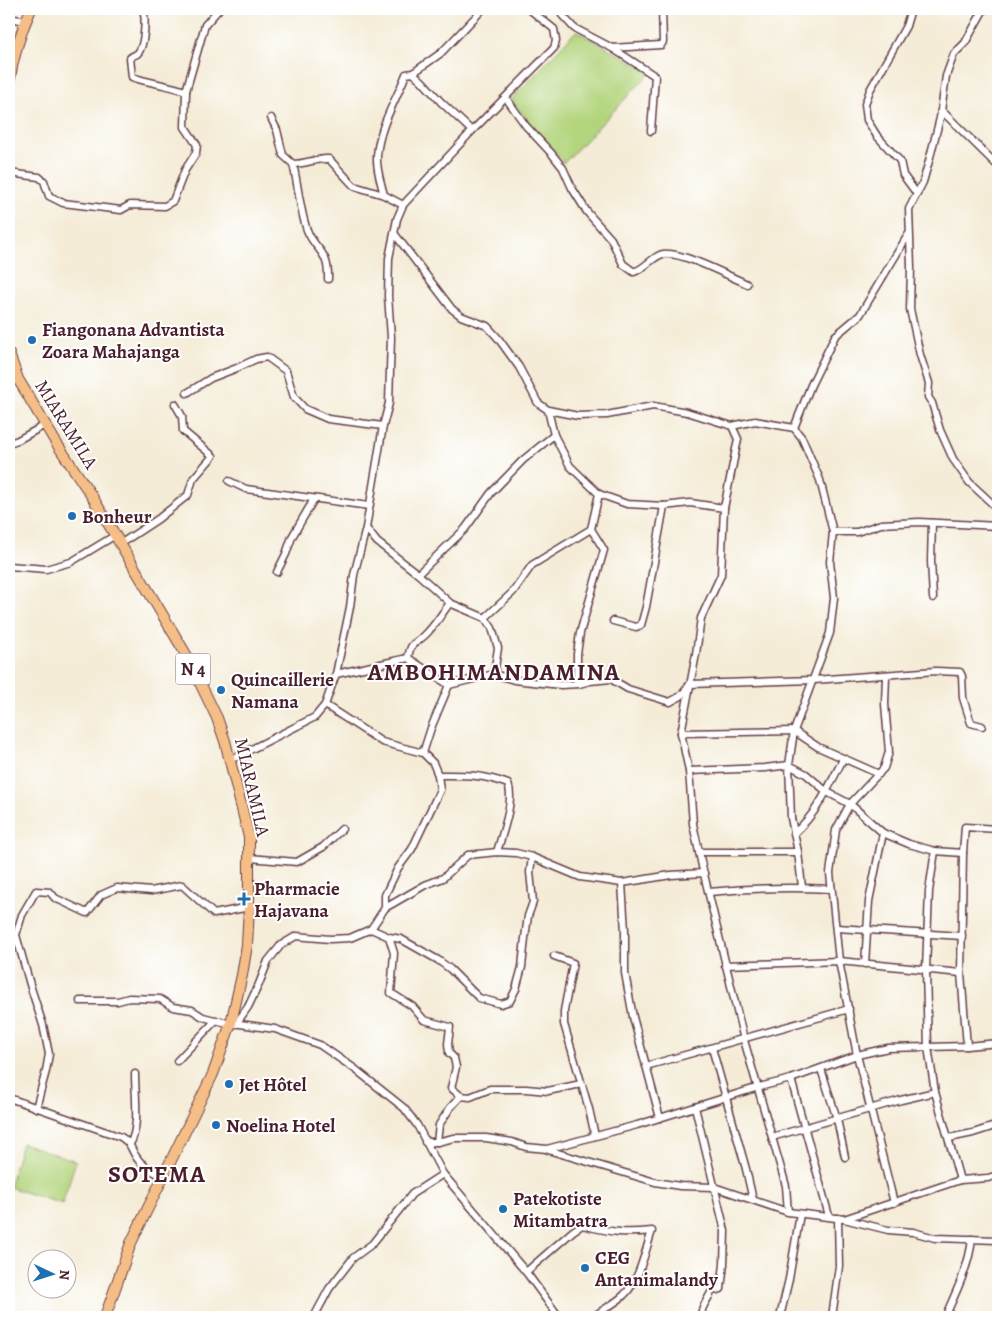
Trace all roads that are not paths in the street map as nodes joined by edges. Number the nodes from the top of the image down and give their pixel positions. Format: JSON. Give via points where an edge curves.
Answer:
{"nodes":[{"id":1,"x":31,"y":9,"type":"edge"},
{"id":2,"x":143,"y":9,"type":"edge"},
{"id":3,"x":219,"y":9,"type":"edge"},
{"id":4,"x":483,"y":9,"type":"edge"},
{"id":5,"x":529,"y":9,"type":"edge"},
{"id":6,"x":560,"y":9,"type":"edge"},
{"id":7,"x":662,"y":9,"type":"edge"},
{"id":8,"x":911,"y":9,"type":"edge"},
{"id":9,"x":984,"y":9,"type":"edge"},
{"id":10,"x":9,"y":18,"type":"edge"},
{"id":11,"x":26,"y":21,"type":"junction"},
{"id":12,"x":612,"y":48,"type":"junction"},
{"id":13,"x":413,"y":73,"type":"junction"},
{"id":14,"x":9,"y":83,"type":"edge"},
{"id":15,"x":186,"y":91,"type":"junction"},
{"id":16,"x":506,"y":98,"type":"junction"},
{"id":17,"x":941,"y":110,"type":"junction"},
{"id":18,"x":271,"y":118,"type":"dead end"},
{"id":19,"x":472,"y":131,"type":"junction"},
{"id":20,"x":651,"y":132,"type":"dead end"},
{"id":21,"x":292,"y":164,"type":"junction"},
{"id":22,"x":998,"y":166,"type":"edge"},
{"id":23,"x":9,"y":173,"type":"edge"},
{"id":24,"x":917,"y":194,"type":"junction"},
{"id":25,"x":384,"y":195,"type":"junction"},
{"id":26,"x":403,"y":205,"type":"junction"},
{"id":27,"x":394,"y":233,"type":"junction"},
{"id":28,"x":909,"y":234,"type":"junction"},
{"id":29,"x":328,"y":279,"type":"dead end"},
{"id":30,"x":747,"y":284,"type":"dead end"},
{"id":31,"x":9,"y":354,"type":"edge"},
{"id":32,"x":187,"y":393,"type":"dead end"},
{"id":33,"x":175,"y":404,"type":"dead end"},
{"id":34,"x":548,"y":410,"type":"junction"},
{"id":35,"x":46,"y":425,"type":"junction"},
{"id":36,"x":383,"y":426,"type":"junction"},
{"id":37,"x":732,"y":426,"type":"junction"},
{"id":38,"x":794,"y":428,"type":"junction"},
{"id":39,"x":554,"y":435,"type":"junction"},
{"id":40,"x":9,"y":443,"type":"edge"},
{"id":41,"x":229,"y":481,"type":"dead end"},
{"id":42,"x":599,"y":494,"type":"junction"},
{"id":43,"x":314,"y":499,"type":"junction"},
{"id":44,"x":369,"y":506,"type":"junction"},
{"id":45,"x":664,"y":506,"type":"junction"},
{"id":46,"x":724,"y":508,"type":"junction"},
{"id":47,"x":998,"y":509,"type":"edge"},
{"id":48,"x":932,"y":523,"type":"junction"},
{"id":49,"x":998,"y":526,"type":"edge"},
{"id":50,"x":366,"y":528,"type":"junction"},
{"id":51,"x":591,"y":529,"type":"junction"},
{"id":52,"x":833,"y":532,"type":"junction"},
{"id":53,"x":117,"y":540,"type":"junction"},
{"id":54,"x":9,"y":566,"type":"edge"},
{"id":55,"x":276,"y":572,"type":"dead end"},
{"id":56,"x":418,"y":574,"type":"junction"},
{"id":57,"x":933,"y":598,"type":"dead end"},
{"id":58,"x":450,"y":603,"type":"junction"},
{"id":59,"x":485,"y":618,"type":"junction"},
{"id":60,"x":613,"y":621,"type":"dead end"},
{"id":61,"x":408,"y":658,"type":"junction"},
{"id":62,"x":336,"y":674,"type":"junction"},
{"id":63,"x":494,"y":674,"type":"junction"},
{"id":64,"x":886,"y":676,"type":"junction"},
{"id":65,"x":814,"y":680,"type":"junction"},
{"id":66,"x":577,"y":684,"type":"junction"},
{"id":67,"x":690,"y":684,"type":"junction"},
{"id":68,"x":449,"y":685,"type":"junction"},
{"id":69,"x":325,"y":705,"type":"junction"},
{"id":70,"x":982,"y":726,"type":"dead end"},
{"id":71,"x":794,"y":731,"type":"junction"},
{"id":72,"x":681,"y":733,"type":"junction"},
{"id":73,"x":423,"y":753,"type":"junction"},
{"id":74,"x":843,"y":759,"type":"junction"},
{"id":75,"x":230,"y":760,"type":"junction"},
{"id":76,"x":788,"y":765,"type":"junction"},
{"id":77,"x":690,"y":771,"type":"junction"},
{"id":78,"x":879,"y":774,"type":"junction"},
{"id":79,"x":438,"y":775,"type":"junction"},
{"id":80,"x":827,"y":792,"type":"junction"},
{"id":81,"x":850,"y":804,"type":"junction"},
{"id":82,"x":342,"y":829,"type":"dead end"},
{"id":83,"x":998,"y":829,"type":"edge"},
{"id":84,"x":794,"y":833,"type":"junction"},
{"id":85,"x":883,"y":833,"type":"junction"},
{"id":86,"x":935,"y":851,"type":"junction"},
{"id":87,"x":497,"y":852,"type":"junction"},
{"id":88,"x":699,"y":852,"type":"junction"},
{"id":89,"x":798,"y":852,"type":"junction"},
{"id":90,"x":963,"y":853,"type":"junction"},
{"id":91,"x":532,"y":857,"type":"junction"},
{"id":92,"x":249,"y":858,"type":"junction"},
{"id":93,"x":704,"y":873,"type":"junction"},
{"id":94,"x":622,"y":883,"type":"junction"},
{"id":95,"x":802,"y":887,"type":"junction"},
{"id":96,"x":831,"y":889,"type":"junction"},
{"id":97,"x":709,"y":892,"type":"junction"},
{"id":98,"x":249,"y":907,"type":"junction"},
{"id":99,"x":385,"y":908,"type":"junction"},
{"id":100,"x":837,"y":928,"type":"junction"},
{"id":101,"x":371,"y":929,"type":"junction"},
{"id":102,"x":868,"y":930,"type":"junction"},
{"id":103,"x":928,"y":933,"type":"junction"},
{"id":104,"x":962,"y":936,"type":"junction"},
{"id":105,"x":389,"y":937,"type":"junction"},
{"id":106,"x":554,"y":956,"type":"dead end"},
{"id":107,"x":839,"y":961,"type":"junction"},
{"id":108,"x":864,"y":964,"type":"junction"},
{"id":109,"x":725,"y":965,"type":"junction"},
{"id":110,"x":926,"y":970,"type":"junction"},
{"id":111,"x":961,"y":973,"type":"junction"},
{"id":112,"x":80,"y":1001,"type":"dead end"},
{"id":113,"x":849,"y":1009,"type":"junction"},
{"id":114,"x":216,"y":1020,"type":"junction"},
{"id":115,"x":233,"y":1023,"type":"junction"},
{"id":116,"x":744,"y":1040,"type":"junction"},
{"id":117,"x":998,"y":1043,"type":"edge"},
{"id":118,"x":967,"y":1046,"type":"junction"},
{"id":119,"x":928,"y":1047,"type":"junction"},
{"id":120,"x":712,"y":1048,"type":"junction"},
{"id":121,"x":857,"y":1055,"type":"junction"},
{"id":122,"x":177,"y":1060,"type":"dead end"},
{"id":123,"x":646,"y":1066,"type":"junction"},
{"id":124,"x":821,"y":1069,"type":"junction"},
{"id":125,"x":135,"y":1074,"type":"dead end"},
{"id":126,"x":792,"y":1079,"type":"junction"},
{"id":127,"x":581,"y":1084,"type":"junction"},
{"id":128,"x":759,"y":1087,"type":"junction"},
{"id":129,"x":935,"y":1092,"type":"junction"},
{"id":130,"x":461,"y":1096,"type":"junction"},
{"id":131,"x":9,"y":1098,"type":"edge"},
{"id":132,"x":726,"y":1098,"type":"junction"},
{"id":133,"x":695,"y":1107,"type":"junction"},
{"id":134,"x":36,"y":1108,"type":"junction"},
{"id":135,"x":871,"y":1110,"type":"junction"},
{"id":136,"x":660,"y":1118,"type":"junction"},
{"id":137,"x":837,"y":1119,"type":"junction"},
{"id":138,"x":998,"y":1125,"type":"edge"},
{"id":139,"x":805,"y":1129,"type":"junction"},
{"id":140,"x":595,"y":1136,"type":"junction"},
{"id":141,"x":772,"y":1137,"type":"junction"},
{"id":142,"x":949,"y":1138,"type":"junction"},
{"id":143,"x":425,"y":1142,"type":"junction"},
{"id":144,"x":437,"y":1142,"type":"junction"},
{"id":145,"x":130,"y":1144,"type":"junction"},
{"id":146,"x":547,"y":1149,"type":"junction"},
{"id":147,"x":845,"y":1157,"type":"dead end"},
{"id":148,"x":443,"y":1174,"type":"junction"},
{"id":149,"x":998,"y":1175,"type":"edge"},
{"id":150,"x":163,"y":1177,"type":"junction"},
{"id":151,"x":960,"y":1180,"type":"junction"},
{"id":152,"x":714,"y":1187,"type":"junction"},
{"id":153,"x":753,"y":1200,"type":"junction"},
{"id":154,"x":894,"y":1203,"type":"junction"},
{"id":155,"x":788,"y":1212,"type":"junction"},
{"id":156,"x":800,"y":1214,"type":"junction"},
{"id":157,"x":829,"y":1216,"type":"junction"},
{"id":158,"x":841,"y":1218,"type":"junction"},
{"id":159,"x":972,"y":1239,"type":"junction"},
{"id":160,"x":998,"y":1240,"type":"edge"},
{"id":161,"x":526,"y":1272,"type":"junction"},
{"id":162,"x":555,"y":1316,"type":"edge"},
{"id":163,"x":105,"y":1317,"type":"edge"},
{"id":164,"x":314,"y":1317,"type":"edge"},
{"id":165,"x":593,"y":1317,"type":"edge"},
{"id":166,"x":700,"y":1317,"type":"edge"},
{"id":167,"x":780,"y":1317,"type":"edge"},
{"id":168,"x":832,"y":1317,"type":"edge"},
{"id":169,"x":945,"y":1317,"type":"edge"}],
"edges":[{"from":1,"to":11,"type":"main road"},
{"from":2,"to":15,"type":"street","via":[[145,27],[140,47],[130,58],[132,77]]},
{"from":3,"to":15,"type":"street","via":[[205,25]]},
{"from":4,"to":13,"type":"street","via":[[441,53]]},
{"from":5,"to":16,"type":"street","via":[[554,29],[556,41],[554,48]]},
{"from":6,"to":12,"type":"street","via":[[574,28]]},
{"from":7,"to":12,"type":"street","via":[[661,45]]},
{"from":8,"to":24,"type":"street","via":[[906,26],[865,104],[867,120],[900,160],[903,176]]},
{"from":9,"to":17,"type":"street","via":[[965,44],[954,54],[946,76]]},
{"from":10,"to":11,"type":"street"},
{"from":11,"to":14,"type":"main road","via":[[12,61]]},
{"from":12,"to":20,"type":"street","via":[[655,76]]},
{"from":13,"to":19,"type":"street"},
{"from":13,"to":25,"type":"street","via":[[406,74],[382,134],[377,157]]},
{"from":15,"to":23,"type":"street","via":[[185,127],[197,145],[196,153],[185,170],[173,201],[166,206],[130,205],[121,210],[63,203],[48,196],[44,181],[39,177]]},
{"from":16,"to":19,"type":"street"},
{"from":16,"to":30,"type":"street","via":[[563,168],[587,212],[611,239],[626,268],[634,272],[644,269],[659,256],[669,254],[688,258]]},
{"from":17,"to":22,"type":"street"},
{"from":17,"to":24,"type":"street"},
{"from":18,"to":21,"type":"street","via":[[283,155]]},
{"from":19,"to":26,"type":"street"},
{"from":21,"to":25,"type":"street","via":[[329,158],[354,186]]},
{"from":21,"to":29,"type":"street","via":[[307,230],[326,257]]},
{"from":24,"to":28,"type":"street","via":[[909,209]]},
{"from":25,"to":26,"type":"street"},
{"from":26,"to":27,"type":"street"},
{"from":27,"to":34,"type":"street","via":[[452,309],[487,326],[498,338],[519,367],[538,403]]},
{"from":27,"to":36,"type":"street","via":[[388,279],[391,337],[389,403]]},
{"from":28,"to":38,"type":"street","via":[[860,315],[835,336]]},
{"from":28,"to":47,"type":"street","via":[[910,309],[928,383],[928,397],[953,459],[969,482]]},
{"from":31,"to":35,"type":"main road","name":"MIARAMILA","number":"N 4","via":[[18,379]]},
{"from":32,"to":36,"type":"street","via":[[210,378],[267,357],[286,371],[294,398],[306,409],[328,419]]},
{"from":33,"to":53,"type":"street","via":[[182,416],[183,431],[212,456],[193,479],[188,495],[158,519]]},
{"from":34,"to":37,"type":"street","via":[[578,416],[607,415],[653,406],[687,412]]},
{"from":34,"to":39,"type":"street"},
{"from":35,"to":40,"type":"street"},
{"from":35,"to":53,"type":"main road","name":"MIARAMILA","number":"N 4"},
{"from":36,"to":44,"type":"street"},
{"from":37,"to":38,"type":"street","via":[[756,422]]},
{"from":37,"to":46,"type":"street","via":[[738,439]]},
{"from":38,"to":52,"type":"street","via":[[802,438],[820,480]]},
{"from":39,"to":42,"type":"street","via":[[570,466]]},
{"from":39,"to":56,"type":"street","via":[[523,460],[491,493],[465,528]]},
{"from":41,"to":43,"type":"street","via":[[246,489]]},
{"from":42,"to":45,"type":"street","via":[[627,504]]},
{"from":42,"to":51,"type":"street"},
{"from":43,"to":44,"type":"street"},
{"from":43,"to":55,"type":"street"},
{"from":44,"to":50,"type":"street"},
{"from":45,"to":46,"type":"street","via":[[690,503]]},
{"from":45,"to":60,"type":"street","via":[[641,625],[636,627]]},
{"from":46,"to":67,"type":"street","via":[[721,575],[701,618]]},
{"from":48,"to":49,"type":"street"},
{"from":48,"to":52,"type":"street","via":[[881,524],[857,532]]},
{"from":48,"to":57,"type":"street"},
{"from":50,"to":56,"type":"street","via":[[377,542]]},
{"from":50,"to":62,"type":"street"},
{"from":51,"to":59,"type":"street","via":[[532,565],[513,592]]},
{"from":51,"to":66,"type":"street","via":[[604,550],[580,633],[576,654]]},
{"from":52,"to":65,"type":"street","via":[[830,562],[834,598],[830,632]]},
{"from":53,"to":54,"type":"street","via":[[71,562],[46,569]]},
{"from":53,"to":75,"type":"main road","name":"MIARAMILA","number":"N 4","via":[[186,656],[217,718]]},
{"from":56,"to":58,"type":"street"},
{"from":58,"to":59,"type":"street"},
{"from":58,"to":61,"type":"street","via":[[424,637],[416,640],[409,649]]},
{"from":59,"to":63,"type":"street","via":[[498,648]]},
{"from":61,"to":62,"type":"street"},
{"from":61,"to":68,"type":"street"},
{"from":62,"to":69,"type":"street"},
{"from":63,"to":66,"type":"street","via":[[514,680]]},
{"from":63,"to":68,"type":"street"},
{"from":64,"to":65,"type":"street"},
{"from":64,"to":70,"type":"street","via":[[960,672],[963,698],[971,723]]},
{"from":64,"to":78,"type":"street","via":[[889,752]]},
{"from":65,"to":67,"type":"street"},
{"from":65,"to":71,"type":"street"},
{"from":66,"to":67,"type":"street","via":[[611,680],[670,702],[681,696]]},
{"from":67,"to":72,"type":"street"},
{"from":68,"to":73,"type":"street"},
{"from":69,"to":73,"type":"street","via":[[382,742]]},
{"from":69,"to":75,"type":"street","via":[[314,717]]},
{"from":71,"to":72,"type":"street"},
{"from":71,"to":74,"type":"street"},
{"from":71,"to":76,"type":"street"},
{"from":72,"to":77,"type":"street"},
{"from":73,"to":79,"type":"street","via":[[433,763]]},
{"from":74,"to":78,"type":"street"},
{"from":74,"to":80,"type":"street"},
{"from":75,"to":92,"type":"main road","name":"MIARAMILA","number":"N 4","via":[[249,838]]},
{"from":76,"to":77,"type":"street"},
{"from":76,"to":80,"type":"street","via":[[806,774]]},
{"from":76,"to":84,"type":"street"},
{"from":77,"to":88,"type":"street","via":[[693,824]]},
{"from":78,"to":81,"type":"street"},
{"from":79,"to":87,"type":"street","via":[[481,776],[508,784],[510,800]]},
{"from":79,"to":99,"type":"street","via":[[440,790],[412,849],[398,868],[385,896]]},
{"from":80,"to":81,"type":"street"},
{"from":80,"to":84,"type":"street"},
{"from":81,"to":85,"type":"street"},
{"from":81,"to":96,"type":"street","via":[[836,830]]},
{"from":82,"to":92,"type":"street","via":[[323,847],[297,862]]},
{"from":83,"to":90,"type":"street","via":[[965,826]]},
{"from":84,"to":89,"type":"street"},
{"from":85,"to":86,"type":"street"},
{"from":85,"to":102,"type":"street","via":[[869,901]]},
{"from":86,"to":90,"type":"street"},
{"from":86,"to":103,"type":"street"},
{"from":87,"to":91,"type":"street"},
{"from":87,"to":99,"type":"street","via":[[468,855],[443,878]]},
{"from":88,"to":89,"type":"street"},
{"from":88,"to":93,"type":"street"},
{"from":89,"to":95,"type":"street"},
{"from":90,"to":104,"type":"street"},
{"from":91,"to":94,"type":"street","via":[[580,877]]},
{"from":91,"to":105,"type":"street","via":[[533,902],[528,916],[522,968],[510,1001],[501,1004],[479,998],[438,960],[401,939]]},
{"from":92,"to":98,"type":"main road","name":"MIARAMILA","number":"N 4"},
{"from":93,"to":94,"type":"street"},
{"from":93,"to":97,"type":"street"},
{"from":94,"to":123,"type":"street","via":[[625,973]]},
{"from":95,"to":96,"type":"street"},
{"from":95,"to":97,"type":"street"},
{"from":96,"to":100,"type":"street"},
{"from":97,"to":109,"type":"street"},
{"from":98,"to":115,"type":"main road","name":"MIARAMILA","number":"N 4","via":[[245,959]]},
{"from":98,"to":134,"type":"street","via":[[214,914],[182,885],[151,891],[117,888],[101,895],[87,913],[55,898],[50,892],[36,891],[22,915],[16,935],[43,1024],[48,1054]]},
{"from":99,"to":101,"type":"street"},
{"from":100,"to":102,"type":"street"},
{"from":100,"to":107,"type":"street"},
{"from":101,"to":105,"type":"street"},
{"from":101,"to":115,"type":"street","via":[[350,938],[296,936],[281,944],[268,960],[248,1006]]},
{"from":102,"to":103,"type":"street"},
{"from":102,"to":108,"type":"street"},
{"from":103,"to":104,"type":"street"},
{"from":103,"to":110,"type":"street"},
{"from":104,"to":111,"type":"street"},
{"from":105,"to":130,"type":"street","via":[[394,953],[391,992],[412,1006],[424,1020],[450,1027],[449,1053],[456,1067],[451,1088]]},
{"from":106,"to":127,"type":"street","via":[[573,962],[564,1024]]},
{"from":107,"to":108,"type":"street"},
{"from":107,"to":109,"type":"street"},
{"from":107,"to":113,"type":"street"},
{"from":108,"to":110,"type":"street"},
{"from":109,"to":116,"type":"street"},
{"from":110,"to":111,"type":"street"},
{"from":110,"to":119,"type":"street"},
{"from":111,"to":118,"type":"street"},
{"from":112,"to":114,"type":"street","via":[[160,999],[173,1007],[192,1010]]},
{"from":113,"to":116,"type":"street"},
{"from":113,"to":121,"type":"street"},
{"from":114,"to":115,"type":"street"},
{"from":114,"to":122,"type":"street"},
{"from":115,"to":143,"type":"street","via":[[275,1029],[320,1045],[404,1108]]},
{"from":115,"to":150,"type":"main road","name":"MIARAMILA","number":"N 4","via":[[213,1074]]},
{"from":116,"to":120,"type":"street"},
{"from":116,"to":128,"type":"street"},
{"from":117,"to":118,"type":"street"},
{"from":118,"to":119,"type":"street"},
{"from":119,"to":121,"type":"street","via":[[888,1048]]},
{"from":119,"to":129,"type":"street"},
{"from":120,"to":123,"type":"street"},
{"from":120,"to":132,"type":"street"},
{"from":121,"to":124,"type":"street"},
{"from":121,"to":135,"type":"street"},
{"from":123,"to":136,"type":"street"},
{"from":124,"to":126,"type":"street"},
{"from":124,"to":137,"type":"street"},
{"from":125,"to":145,"type":"street","via":[[136,1116],[134,1139]]},
{"from":126,"to":128,"type":"street"},
{"from":126,"to":139,"type":"street"},
{"from":127,"to":130,"type":"street","via":[[548,1091],[490,1089],[470,1097]]},
{"from":127,"to":140,"type":"street"},
{"from":128,"to":132,"type":"street"},
{"from":128,"to":141,"type":"street"},
{"from":129,"to":135,"type":"street"},
{"from":129,"to":142,"type":"street"},
{"from":130,"to":144,"type":"street","via":[[439,1125]]},
{"from":131,"to":134,"type":"street"},
{"from":132,"to":133,"type":"street"},
{"from":132,"to":153,"type":"street"},
{"from":133,"to":136,"type":"street"},
{"from":133,"to":152,"type":"street"},
{"from":134,"to":145,"type":"street","via":[[121,1137]]},
{"from":135,"to":137,"type":"street"},
{"from":135,"to":154,"type":"street"},
{"from":136,"to":140,"type":"street"},
{"from":137,"to":139,"type":"street"},
{"from":137,"to":147,"type":"street"},
{"from":138,"to":142,"type":"street"},
{"from":139,"to":141,"type":"street"},
{"from":139,"to":157,"type":"street"},
{"from":140,"to":146,"type":"street"},
{"from":141,"to":155,"type":"street","via":[[786,1186]]},
{"from":142,"to":151,"type":"street"},
{"from":143,"to":144,"type":"street"},
{"from":143,"to":148,"type":"street"},
{"from":144,"to":146,"type":"street","via":[[454,1138],[486,1138]]},
{"from":145,"to":150,"type":"street","via":[[144,1166]]},
{"from":146,"to":152,"type":"street","via":[[655,1182]]},
{"from":148,"to":161,"type":"street"},
{"from":148,"to":164,"type":"street","via":[[412,1194],[372,1244],[353,1258],[329,1289]]},
{"from":149,"to":151,"type":"street"},
{"from":150,"to":163,"type":"main road","name":"MIARAMILA","number":"N 4","via":[[131,1243]]},
{"from":151,"to":154,"type":"street"},
{"from":152,"to":153,"type":"street"},
{"from":152,"to":166,"type":"street","via":[[725,1231],[724,1264],[721,1289],[712,1291]]},
{"from":153,"to":155,"type":"street"},
{"from":154,"to":158,"type":"street"},
{"from":155,"to":156,"type":"street"},
{"from":156,"to":157,"type":"street"},
{"from":156,"to":167,"type":"street","via":[[790,1279]]},
{"from":157,"to":158,"type":"street"},
{"from":158,"to":159,"type":"street","via":[[935,1238]]},
{"from":158,"to":168,"type":"street"},
{"from":159,"to":160,"type":"street"},
{"from":159,"to":169,"type":"street","via":[[970,1257]]},
{"from":161,"to":162,"type":"street"},
{"from":161,"to":165,"type":"street","via":[[582,1225],[618,1233],[652,1231],[632,1286],[624,1296]]}]}
